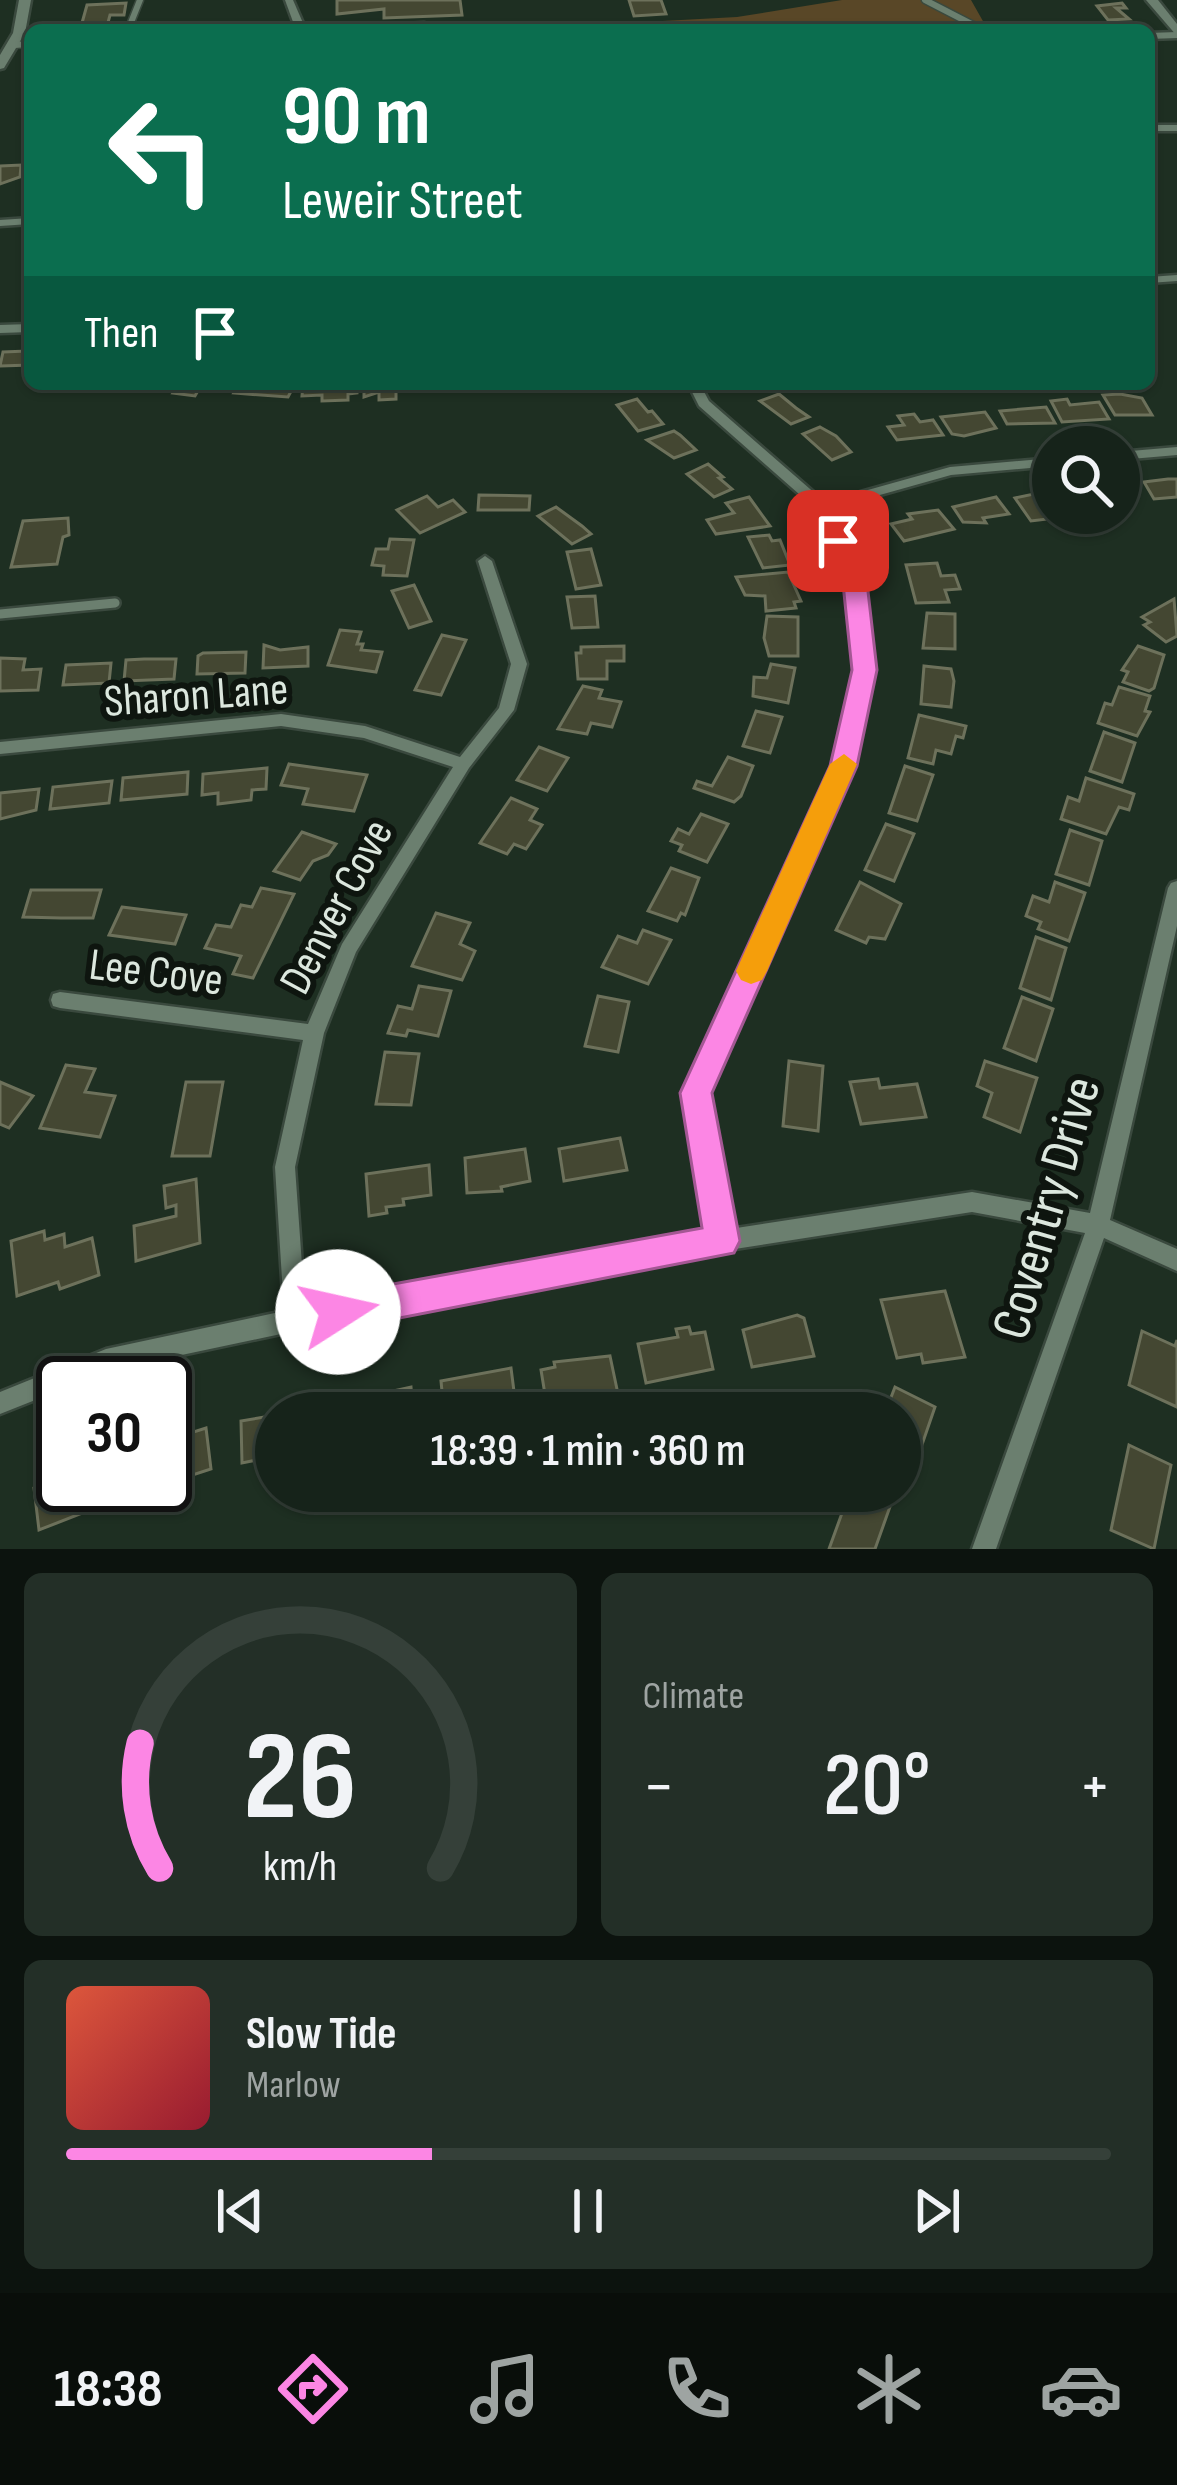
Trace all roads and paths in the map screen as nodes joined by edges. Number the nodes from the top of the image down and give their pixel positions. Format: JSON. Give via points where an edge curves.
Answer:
{"nodes":[{"id":1,"x":25,"y":0,"type":"edge"},
{"id":2,"x":925,"y":0,"type":"edge"},
{"id":3,"x":1152,"y":0,"type":"edge"},
{"id":4,"x":1170,"y":12,"type":"edge"},
{"id":5,"x":971,"y":24,"type":"edge"},
{"id":6,"x":1177,"y":33,"type":"edge"},
{"id":7,"x":24,"y":44,"type":"edge"},
{"id":8,"x":14,"y":45,"type":"junction"},
{"id":9,"x":0,"y":64,"type":"edge"},
{"id":10,"x":697,"y":390,"type":"edge"},
{"id":11,"x":1177,"y":451,"type":"edge"},
{"id":12,"x":1140,"y":454,"type":"edge"},
{"id":13,"x":1032,"y":464,"type":"edge"},
{"id":14,"x":822,"y":507,"type":"junction"},
{"id":15,"x":485,"y":561,"type":"dead end"},
{"id":16,"x":115,"y":603,"type":"dead end"},
{"id":17,"x":0,"y":614,"type":"edge"},
{"id":18,"x":0,"y":748,"type":"edge"},
{"id":19,"x":463,"y":764,"type":"junction"},
{"id":20,"x":1177,"y":888,"type":"edge"},
{"id":21,"x":60,"y":1000,"type":"dead end"},
{"id":22,"x":314,"y":1033,"type":"junction"},
{"id":23,"x":1098,"y":1225,"type":"junction"},
{"id":24,"x":722,"y":1241,"type":"junction"},
{"id":25,"x":1177,"y":1260,"type":"edge"},
{"id":26,"x":295,"y":1320,"type":"junction"},
{"id":27,"x":0,"y":1403,"type":"edge"},
{"id":28,"x":984,"y":1549,"type":"edge"}],
"edges":[{"from":1,"to":8,"type":"street"},
{"from":2,"to":5,"type":"lane"},
{"from":3,"to":4,"type":"street"},
{"from":4,"to":6,"type":"street"},
{"from":7,"to":8,"type":"lane"},
{"from":8,"to":9,"type":"street"},
{"from":10,"to":14,"type":"street"},
{"from":11,"to":12,"type":"street"},
{"from":13,"to":14,"type":"street","via":[[950,471]]},
{"from":14,"to":24,"type":"street","via":[[854,574],[865,670],[843,766],[696,1093]]},
{"from":15,"to":19,"type":"street","name":"Denver Cove","via":[[519,664],[506,710]]},
{"from":16,"to":17,"type":"lane"},
{"from":18,"to":19,"type":"street","name":"Sharon Lane","via":[[280,720],[365,732]]},
{"from":19,"to":22,"type":"street","name":"Denver Cove","via":[[348,950]]},
{"from":20,"to":23,"type":"street","name":"Coventry Drive"},
{"from":21,"to":22,"type":"street","name":"Lee Cove"},
{"from":22,"to":26,"type":"street","name":"Denver Cove","via":[[285,1167]]},
{"from":23,"to":24,"type":"street","via":[[972,1202]]},
{"from":23,"to":25,"type":"street"},
{"from":23,"to":28,"type":"street","name":"Coventry Drive"},
{"from":24,"to":26,"type":"street"},
{"from":26,"to":27,"type":"street","via":[[106,1360]]}]}
